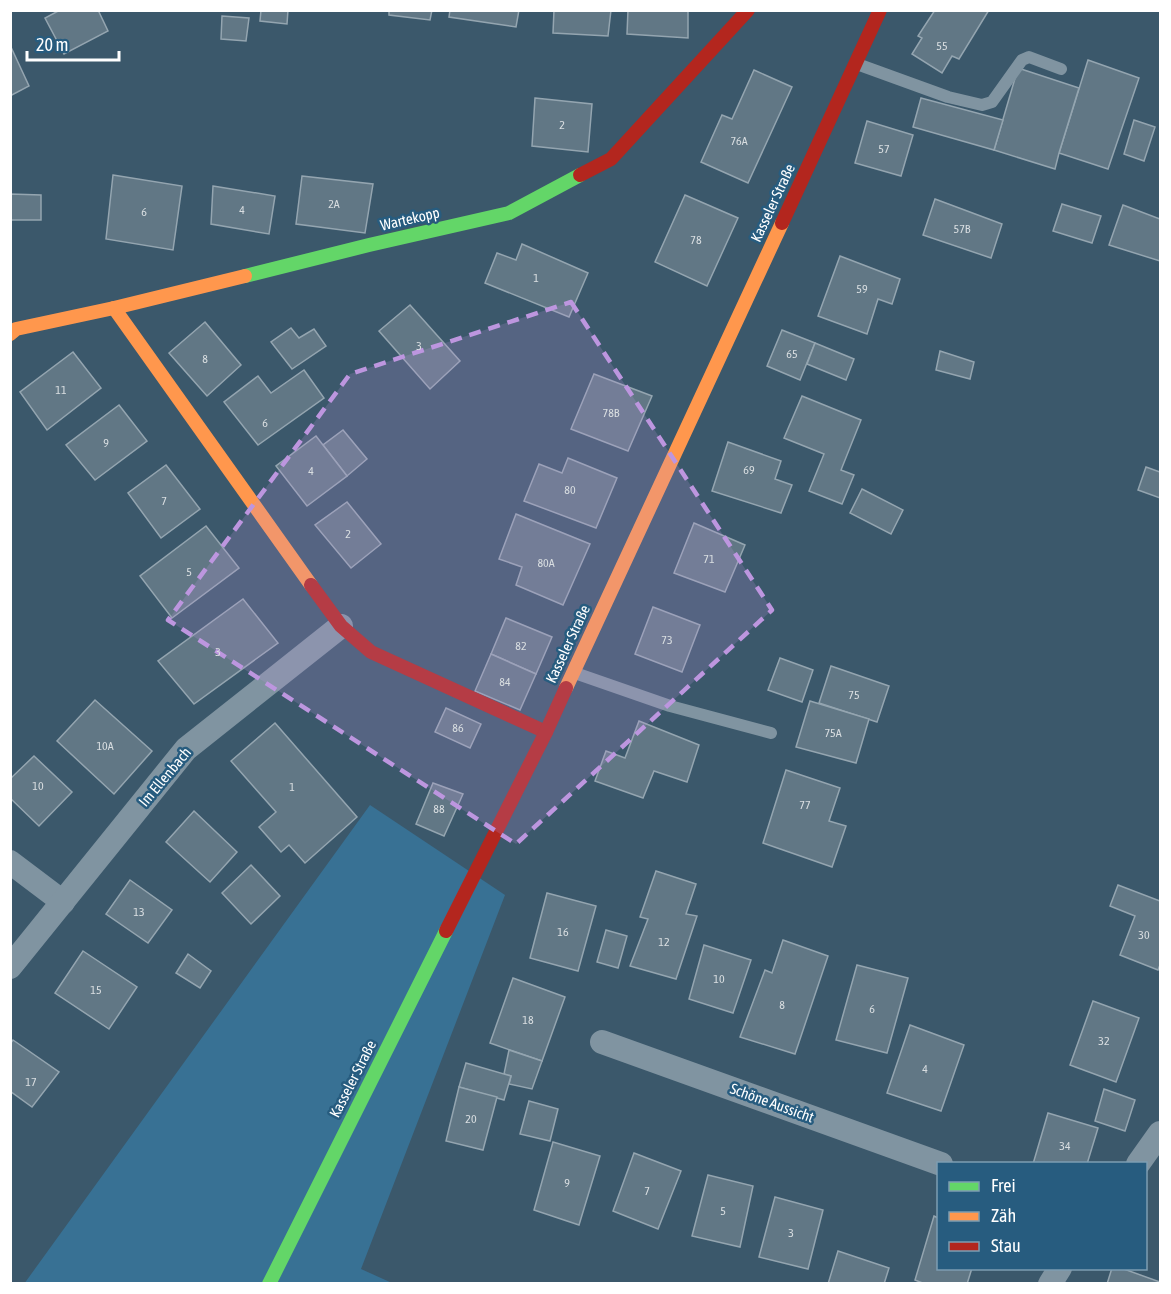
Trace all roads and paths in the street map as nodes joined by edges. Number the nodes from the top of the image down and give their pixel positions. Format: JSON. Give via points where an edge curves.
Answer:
{"nodes":[{"id":1,"x":748,"y":10,"type":"edge"},
{"id":2,"x":880,"y":10,"type":"edge"},
{"id":3,"x":856,"y":63,"type":"junction"},
{"id":4,"x":1061,"y":69,"type":"dead end"},
{"id":5,"x":114,"y":308,"type":"junction"},
{"id":6,"x":10,"y":334,"type":"edge"},
{"id":7,"x":341,"y":626,"type":"junction"},
{"id":8,"x":574,"y":672,"type":"junction"},
{"id":9,"x":546,"y":732,"type":"junction"},
{"id":10,"x":771,"y":733,"type":"dead end"},
{"id":11,"x":10,"y":862,"type":"edge"},
{"id":12,"x":63,"y":902,"type":"junction"},
{"id":13,"x":10,"y":967,"type":"edge"},
{"id":14,"x":602,"y":1042,"type":"dead end"},
{"id":15,"x":1161,"y":1133,"type":"edge"},
{"id":16,"x":1139,"y":1162,"type":"edge"},
{"id":17,"x":937,"y":1163,"type":"edge"},
{"id":18,"x":1059,"y":1270,"type":"edge"},
{"id":19,"x":269,"y":1284,"type":"edge"},
{"id":20,"x":1050,"y":1284,"type":"edge"}],
"edges":[{"from":1,"to":5,"type":"street","name":"Wartekopp","via":[[611,159],[509,213]]},
{"from":2,"to":3,"type":"street","name":"Kasseler Straße"},
{"from":3,"to":4,"type":"lane","via":[[948,97],[982,105],[992,102],[1022,60],[1029,57]]},
{"from":3,"to":8,"type":"street","name":"Kasseler Straße"},
{"from":5,"to":6,"type":"street","name":"Wartekopp","via":[[16,329]]},
{"from":5,"to":7,"type":"street"},
{"from":7,"to":9,"type":"street","via":[[371,652]]},
{"from":7,"to":12,"type":"street","name":"Im Ellenbach","via":[[186,749]]},
{"from":8,"to":9,"type":"street","name":"Kasseler Straße"},
{"from":8,"to":10,"type":"lane","via":[[670,706]]},
{"from":9,"to":19,"type":"street","name":"Kasseler Straße"},
{"from":11,"to":12,"type":"street"},
{"from":12,"to":13,"type":"street","name":"Im Ellenbach"},
{"from":14,"to":17,"type":"street","name":"Schöne Aussicht"},
{"from":15,"to":16,"type":"street"},
{"from":18,"to":20,"type":"street"}]}
